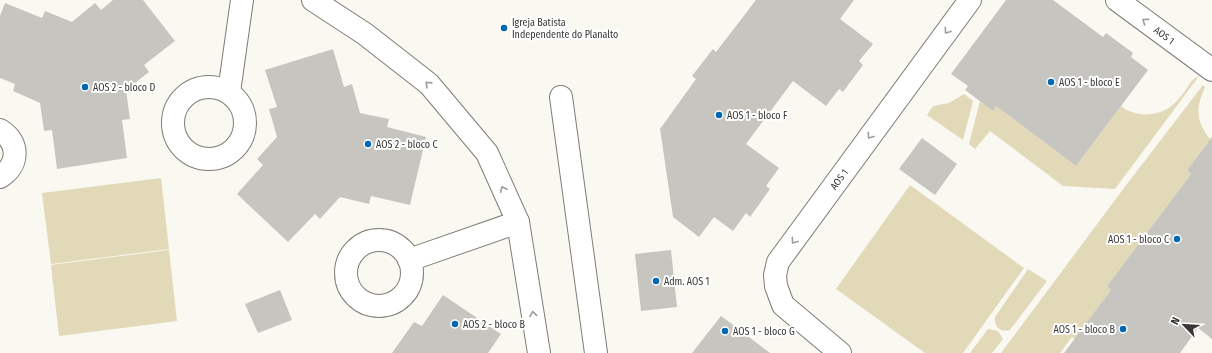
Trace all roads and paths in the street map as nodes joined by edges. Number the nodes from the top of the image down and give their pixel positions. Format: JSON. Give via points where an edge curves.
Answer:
{"nodes":[{"id":1,"x":242,"y":0,"type":"edge"},
{"id":2,"x":313,"y":0,"type":"edge"},
{"id":3,"x":970,"y":0,"type":"edge"},
{"id":4,"x":1116,"y":0,"type":"edge"},
{"id":5,"x":1212,"y":70,"type":"edge"},
{"id":6,"x":229,"y":92,"type":"dead end"},
{"id":7,"x":561,"y":97,"type":"dead end"},
{"id":8,"x":0,"y":130,"type":"edge"},
{"id":9,"x":0,"y":177,"type":"edge"},
{"id":10,"x":518,"y":222,"type":"junction"},
{"id":11,"x":409,"y":260,"type":"dead end"},
{"id":12,"x":539,"y":353,"type":"edge"},
{"id":13,"x":596,"y":353,"type":"edge"},
{"id":14,"x":840,"y":353,"type":"edge"}],
"edges":[{"from":1,"to":6,"type":"street"},
{"from":10,"to":2,"type":"street","one_way":true,"via":[[487,153],[429,84],[365,34]]},
{"from":3,"to":14,"type":"street","name":"AOS 1","one_way":true,"via":[[778,262],[776,286],[783,305]]},
{"from":5,"to":4,"type":"street","name":"AOS 1","one_way":true},
{"from":7,"to":13,"type":"street"},
{"from":8,"to":9,"type":"street","via":[[12,142],[15,158],[12,166]]},
{"from":10,"to":11,"type":"street"},
{"from":12,"to":10,"type":"street","one_way":true}]}
